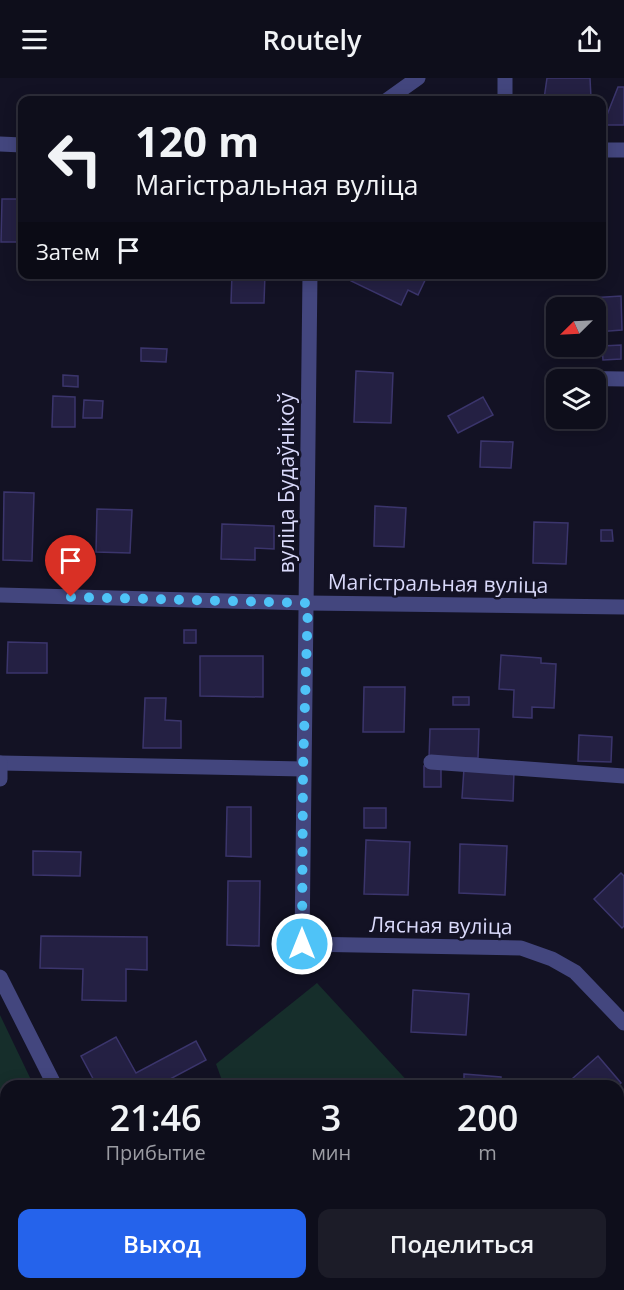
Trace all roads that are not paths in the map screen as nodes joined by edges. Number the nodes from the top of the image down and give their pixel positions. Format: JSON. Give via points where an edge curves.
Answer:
{"nodes":[{"id":1,"x":505,"y":78,"type":"edge"},
{"id":2,"x":411,"y":88,"type":"edge"},
{"id":3,"x":395,"y":96,"type":"edge"},
{"id":4,"x":505,"y":96,"type":"edge"},
{"id":5,"x":0,"y":144,"type":"edge"},
{"id":6,"x":18,"y":145,"type":"edge"},
{"id":7,"x":606,"y":150,"type":"edge"},
{"id":8,"x":624,"y":150,"type":"edge"},
{"id":9,"x":310,"y":279,"type":"edge"},
{"id":10,"x":606,"y":379,"type":"edge"},
{"id":11,"x":624,"y":379,"type":"edge"},
{"id":12,"x":0,"y":595,"type":"edge"},
{"id":13,"x":308,"y":603,"type":"junction"},
{"id":14,"x":624,"y":607,"type":"edge"},
{"id":15,"x":431,"y":762,"type":"dead end"},
{"id":16,"x":0,"y":763,"type":"edge"},
{"id":17,"x":303,"y":769,"type":"junction"},
{"id":18,"x":624,"y":776,"type":"edge"},
{"id":19,"x":0,"y":779,"type":"edge"},
{"id":20,"x":302,"y":944,"type":"joint"},
{"id":21,"x":0,"y":977,"type":"edge"},
{"id":22,"x":624,"y":1023,"type":"edge"},
{"id":23,"x":51,"y":1080,"type":"edge"}],
"edges":[{"from":1,"to":4,"type":"street"},
{"from":2,"to":3,"type":"street"},
{"from":5,"to":6,"type":"street"},
{"from":7,"to":8,"type":"street"},
{"from":9,"to":13,"type":"street","name":"вуліца Будаўнікоў"},
{"from":10,"to":11,"type":"street"},
{"from":12,"to":13,"type":"street","name":"Магістральная вуліца"},
{"from":13,"to":14,"type":"street","name":"Магістральная вуліца"},
{"from":13,"to":17,"type":"street","name":"вуліца Будаўнікоў"},
{"from":15,"to":18,"type":"street"},
{"from":16,"to":17,"type":"street"},
{"from":16,"to":19,"type":"street"},
{"from":17,"to":20,"type":"street","name":"вуліца Будаўнікоў"},
{"from":20,"to":22,"type":"street","name":"Лясная вуліца","via":[[520,948],[575,972]]},
{"from":21,"to":23,"type":"street"}]}
